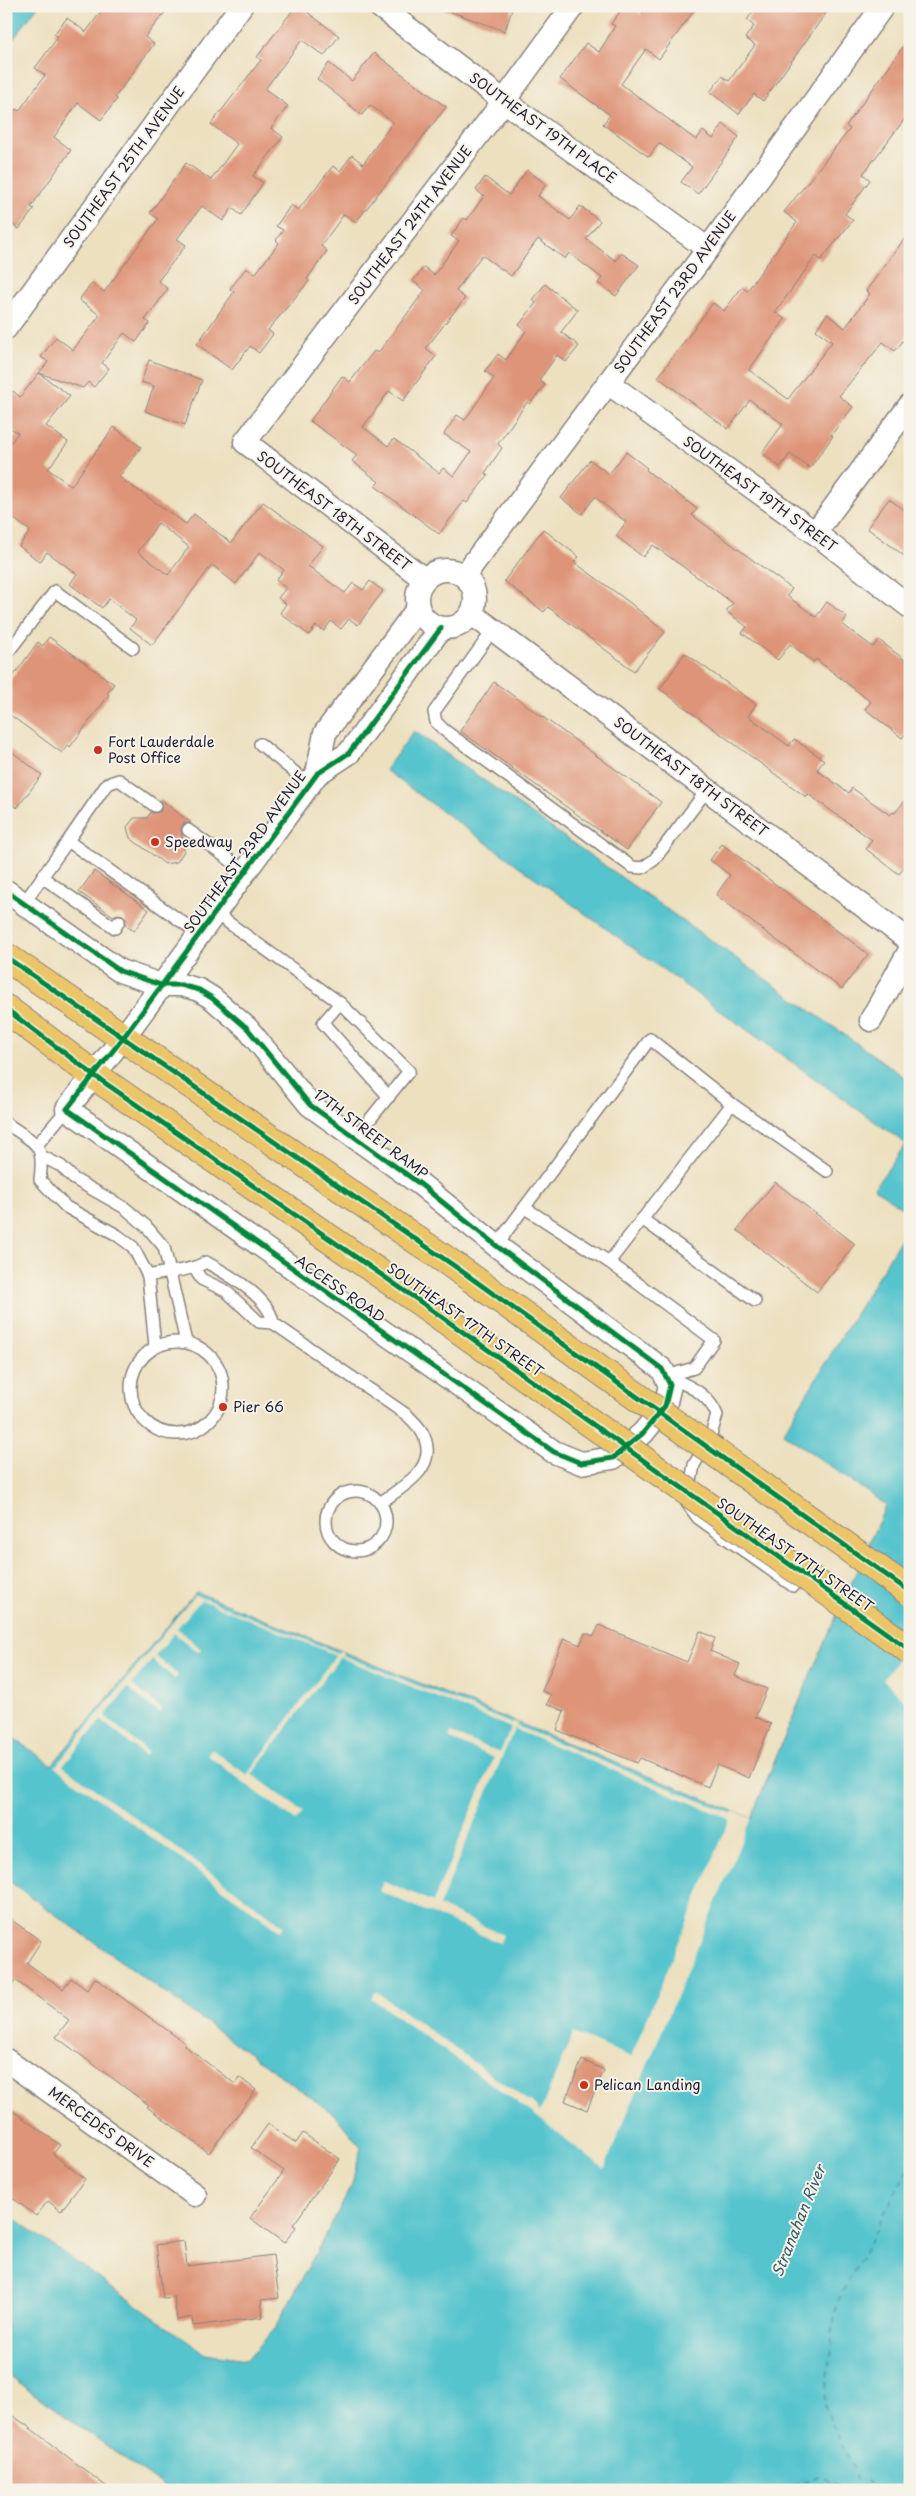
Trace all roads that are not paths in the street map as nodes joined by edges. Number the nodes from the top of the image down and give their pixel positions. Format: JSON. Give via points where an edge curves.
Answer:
{"nodes":[{"id":1,"x":241,"y":6,"type":"edge"},
{"id":2,"x":379,"y":6,"type":"edge"},
{"id":3,"x":573,"y":6,"type":"edge"},
{"id":4,"x":883,"y":6,"type":"edge"},
{"id":5,"x":504,"y":100,"type":"junction"},
{"id":6,"x":708,"y":248,"type":"junction"},
{"id":7,"x":6,"y":328,"type":"edge"},
{"id":8,"x":608,"y":384,"type":"junction"},
{"id":9,"x":910,"y":404,"type":"edge"},
{"id":10,"x":245,"y":442,"type":"joint"},
{"id":11,"x":814,"y":533,"type":"junction"},
{"id":12,"x":464,"y":576,"type":"junction"},
{"id":13,"x":424,"y":579,"type":"junction"},
{"id":14,"x":910,"y":607,"type":"edge"},
{"id":15,"x":418,"y":608,"type":"junction"},
{"id":16,"x":472,"y":614,"type":"junction"},
{"id":17,"x":441,"y":628,"type":"junction"},
{"id":18,"x":494,"y":630,"type":"junction"},
{"id":19,"x":132,"y":648,"type":"dead end"},
{"id":20,"x":6,"y":655,"type":"edge"},
{"id":21,"x":260,"y":744,"type":"dead end"},
{"id":22,"x":313,"y":779,"type":"junction"},
{"id":23,"x":707,"y":790,"type":"junction"},
{"id":24,"x":155,"y":806,"type":"dead end"},
{"id":25,"x":188,"y":830,"type":"dead end"},
{"id":26,"x":68,"y":841,"type":"junction"},
{"id":27,"x":245,"y":871,"type":"junction"},
{"id":28,"x":42,"y":877,"type":"junction"},
{"id":29,"x":15,"y":897,"type":"edge"},
{"id":30,"x":215,"y":913,"type":"junction"},
{"id":31,"x":119,"y":921,"type":"dead end"},
{"id":32,"x":199,"y":934,"type":"junction"},
{"id":33,"x":910,"y":941,"type":"edge"},
{"id":34,"x":910,"y":950,"type":"edge"},
{"id":35,"x":6,"y":957,"type":"edge"},
{"id":36,"x":161,"y":985,"type":"junction"},
{"id":37,"x":340,"y":1003,"type":"junction"},
{"id":38,"x":6,"y":1009,"type":"edge"},
{"id":39,"x":871,"y":1020,"type":"dead end"},
{"id":40,"x":123,"y":1038,"type":"junction"},
{"id":41,"x":95,"y":1076,"type":"junction"},
{"id":42,"x":389,"y":1096,"type":"junction"},
{"id":43,"x":732,"y":1104,"type":"junction"},
{"id":44,"x":67,"y":1109,"type":"junction"},
{"id":45,"x":6,"y":1122,"type":"edge"},
{"id":46,"x":355,"y":1138,"type":"junction"},
{"id":47,"x":37,"y":1145,"type":"junction"},
{"id":48,"x":43,"y":1157,"type":"junction"},
{"id":49,"x":827,"y":1171,"type":"dead end"},
{"id":50,"x":524,"y":1208,"type":"junction"},
{"id":51,"x":642,"y":1220,"type":"junction"},
{"id":52,"x":498,"y":1247,"type":"junction"},
{"id":53,"x":609,"y":1262,"type":"junction"},
{"id":54,"x":195,"y":1268,"type":"junction"},
{"id":55,"x":169,"y":1270,"type":"junction"},
{"id":56,"x":148,"y":1276,"type":"junction"},
{"id":57,"x":755,"y":1300,"type":"dead end"},
{"id":58,"x":273,"y":1323,"type":"junction"},
{"id":59,"x":186,"y":1342,"type":"junction"},
{"id":60,"x":155,"y":1346,"type":"junction"},
{"id":61,"x":668,"y":1376,"type":"junction"},
{"id":62,"x":710,"y":1438,"type":"junction"},
{"id":63,"x":380,"y":1503,"type":"junction"},
{"id":64,"x":809,"y":1508,"type":"dead end"},
{"id":65,"x":793,"y":1586,"type":"dead end"},
{"id":66,"x":910,"y":1592,"type":"edge"},
{"id":67,"x":910,"y":1650,"type":"edge"},
{"id":68,"x":6,"y":2060,"type":"edge"},
{"id":69,"x":195,"y":2195,"type":"dead end"}],
"edges":[{"from":1,"to":7,"type":"street","name":"SOUTHEAST 25TH AVENUE"},
{"from":2,"to":5,"type":"street","name":"SOUTHEAST 19TH PLACE"},
{"from":3,"to":5,"type":"street","name":"SOUTHEAST 24TH AVENUE"},
{"from":4,"to":6,"type":"street","name":"SOUTHEAST 23RD AVENUE"},
{"from":5,"to":6,"type":"street","name":"SOUTHEAST 19TH PLACE"},
{"from":5,"to":10,"type":"street","name":"SOUTHEAST 24TH AVENUE"},
{"from":6,"to":8,"type":"street","name":"SOUTHEAST 23RD AVENUE"},
{"from":8,"to":11,"type":"street","name":"SOUTHEAST 19TH STREET"},
{"from":8,"to":12,"type":"street","name":"SOUTHEAST 23RD AVENUE"},
{"from":9,"to":11,"type":"street"},
{"from":10,"to":13,"type":"street","name":"SOUTHEAST 18TH STREET"},
{"from":11,"to":14,"type":"street","name":"SOUTHEAST 19TH STREET"},
{"from":12,"to":13,"type":"street","via":[[457,571],[439,570]]},
{"from":12,"to":16,"type":"street","via":[[474,590]]},
{"from":13,"to":15,"type":"street","via":[[417,593]]},
{"from":15,"to":17,"type":"street","via":[[427,622]]},
{"from":15,"to":22,"type":"street","name":"SOUTHEAST 23RD AVENUE","via":[[325,733]]},
{"from":16,"to":17,"type":"street","via":[[459,626]]},
{"from":16,"to":18,"type":"street","name":"SOUTHEAST 18TH STREET"},
{"from":17,"to":22,"type":"street","name":"SOUTHEAST 23RD AVENUE","via":[[349,753]]},
{"from":18,"to":23,"type":"street","name":"SOUTHEAST 18TH STREET"},
{"from":18,"to":23,"type":"lane","via":[[434,712],[436,722],[444,730],[632,867],[642,868],[654,860]]},
{"from":19,"to":20,"type":"lane","via":[[55,591]]},
{"from":21,"to":22,"type":"lane"},
{"from":22,"to":27,"type":"street","name":"SOUTHEAST 23RD AVENUE"},
{"from":23,"to":33,"type":"street","name":"SOUTHEAST 18TH STREET"},
{"from":24,"to":26,"type":"lane","via":[[118,780],[107,784]]},
{"from":25,"to":27,"type":"lane"},
{"from":26,"to":28,"type":"lane"},
{"from":26,"to":32,"type":"lane","via":[[137,896]]},
{"from":27,"to":30,"type":"street","name":"SOUTHEAST 23RD AVENUE"},
{"from":28,"to":29,"type":"lane"},
{"from":28,"to":31,"type":"lane","via":[[95,908],[114,928]]},
{"from":29,"to":36,"type":"street","name":"17TH STREET RAMP","via":[[120,971]]},
{"from":30,"to":32,"type":"street","name":"SOUTHEAST 23RD AVENUE"},
{"from":30,"to":37,"type":"lane"},
{"from":32,"to":36,"type":"street","name":"SOUTHEAST 23RD AVENUE"},
{"from":34,"to":39,"type":"street"},
{"from":35,"to":40,"type":"main road"},
{"from":36,"to":40,"type":"street","name":"SOUTHEAST 23RD AVENUE"},
{"from":36,"to":46,"type":"street","name":"17TH STREET RAMP","via":[[181,985],[212,998],[247,1028],[310,1105]]},
{"from":37,"to":42,"type":"lane","via":[[323,1022]]},
{"from":37,"to":42,"type":"lane","via":[[409,1071]]},
{"from":38,"to":41,"type":"main road","name":"SOUTHEAST 17TH STREET"},
{"from":40,"to":41,"type":"street","name":"SOUTHEAST 23RD AVENUE"},
{"from":40,"to":66,"type":"main road","bridge":true,"via":[[453,1265]]},
{"from":41,"to":44,"type":"street"},
{"from":41,"to":67,"type":"main road","name":"SOUTHEAST 17TH STREET","bridge":true,"via":[[425,1305]]},
{"from":42,"to":46,"type":"lane"},
{"from":43,"to":49,"type":"lane"},
{"from":43,"to":50,"type":"lane","via":[[650,1039]]},
{"from":43,"to":51,"type":"lane"},
{"from":44,"to":47,"type":"lane"},
{"from":44,"to":61,"type":"street","name":"ACCESS ROAD","via":[[554,1452],[581,1463],[613,1458],[643,1433],[665,1406],[670,1385]]},
{"from":45,"to":47,"type":"lane"},
{"from":46,"to":52,"type":"street","name":"17TH STREET RAMP","via":[[420,1184]]},
{"from":47,"to":48,"type":"lane"},
{"from":48,"to":55,"type":"lane","via":[[125,1208],[146,1226],[164,1247]]},
{"from":48,"to":56,"type":"lane","via":[[40,1180],[66,1207],[133,1247]]},
{"from":50,"to":52,"type":"lane"},
{"from":50,"to":53,"type":"lane"},
{"from":51,"to":53,"type":"lane"},
{"from":51,"to":57,"type":"lane"},
{"from":52,"to":61,"type":"street","name":"17TH STREET RAMP"},
{"from":53,"to":61,"type":"lane","via":[[714,1340],[694,1368]]},
{"from":54,"to":55,"type":"lane"},
{"from":54,"to":58,"type":"lane","via":[[201,1279],[226,1291],[259,1322]]},
{"from":54,"to":58,"type":"lane","via":[[206,1262],[227,1274],[258,1297],[272,1313]]},
{"from":55,"to":56,"type":"lane"},
{"from":55,"to":59,"type":"lane"},
{"from":56,"to":60,"type":"lane"},
{"from":58,"to":63,"type":"lane","via":[[407,1415],[424,1434],[429,1452],[424,1467]]},
{"from":59,"to":60,"type":"lane","via":[[170,1341]]},
{"from":59,"to":60,"type":"lane","via":[[212,1356],[224,1385],[216,1414],[192,1432],[161,1432],[138,1413],[131,1398],[134,1368]]},
{"from":61,"to":62,"type":"lane","via":[[712,1402],[717,1415]]},
{"from":62,"to":64,"type":"lane"},
{"from":62,"to":65,"type":"lane","via":[[694,1465],[687,1503],[698,1518]]},
{"from":63,"to":63,"type":"lane","via":[[364,1492],[346,1493],[337,1498],[327,1513],[326,1523],[334,1540],[351,1550],[371,1547],[384,1532],[386,1522]]},
{"from":68,"to":69,"type":"street","name":"MERCEDES DRIVE"}]}
